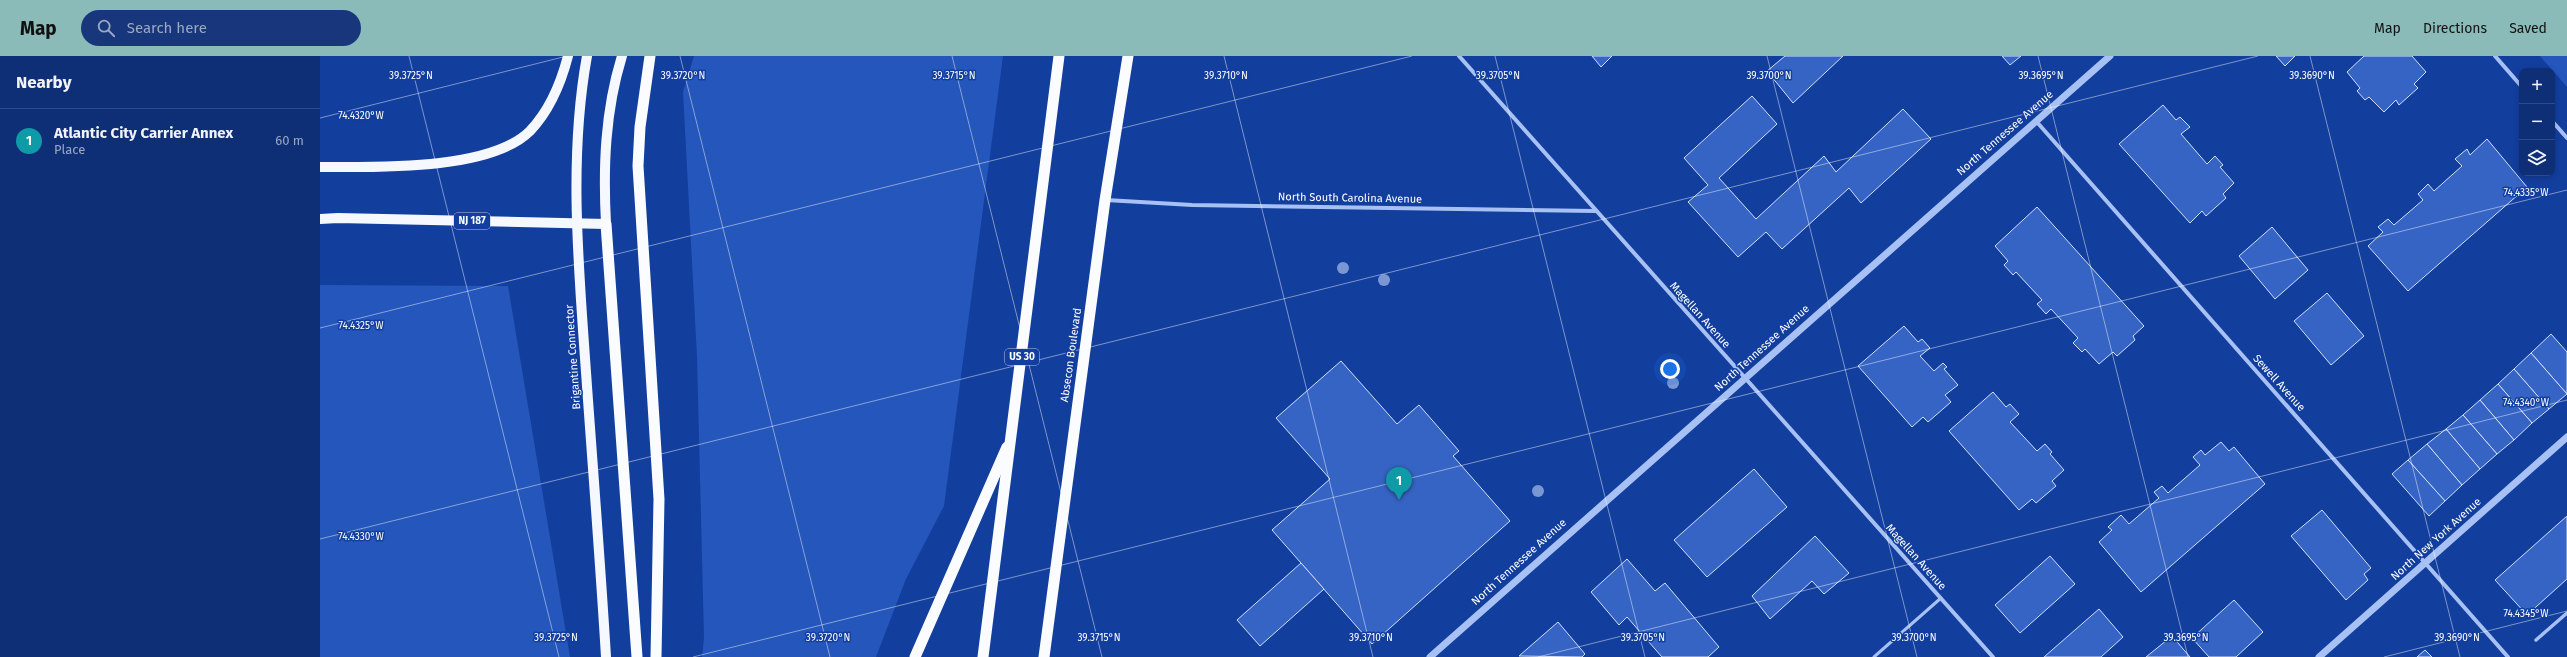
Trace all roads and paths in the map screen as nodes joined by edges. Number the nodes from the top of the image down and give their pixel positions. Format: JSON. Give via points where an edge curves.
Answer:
{"nodes":[{"id":1,"x":568,"y":56,"type":"edge"},
{"id":2,"x":587,"y":56,"type":"edge"},
{"id":3,"x":622,"y":56,"type":"edge"},
{"id":4,"x":650,"y":56,"type":"edge"},
{"id":5,"x":1058,"y":56,"type":"edge"},
{"id":6,"x":1128,"y":56,"type":"edge"},
{"id":7,"x":1459,"y":56,"type":"edge"},
{"id":8,"x":2110,"y":56,"type":"edge"},
{"id":9,"x":2495,"y":56,"type":"edge"},
{"id":10,"x":2519,"y":84,"type":"edge"},
{"id":11,"x":2036,"y":120,"type":"junction"},
{"id":12,"x":2555,"y":124,"type":"edge"},
{"id":13,"x":2567,"y":138,"type":"edge"},
{"id":14,"x":320,"y":167,"type":"edge"},
{"id":15,"x":1105,"y":200,"type":"junction"},
{"id":16,"x":1596,"y":211,"type":"junction"},
{"id":17,"x":320,"y":214,"type":"edge"},
{"id":18,"x":338,"y":218,"type":"junction"},
{"id":19,"x":320,"y":219,"type":"edge"},
{"id":20,"x":578,"y":224,"type":"junction"},
{"id":21,"x":606,"y":224,"type":"junction"},
{"id":22,"x":1745,"y":379,"type":"junction"},
{"id":23,"x":1012,"y":436,"type":"junction"},
{"id":24,"x":2567,"y":437,"type":"edge"},
{"id":25,"x":2426,"y":563,"type":"junction"},
{"id":26,"x":1941,"y":598,"type":"junction"},
{"id":27,"x":2567,"y":613,"type":"edge"},
{"id":28,"x":2536,"y":640,"type":"dead end"},
{"id":29,"x":606,"y":657,"type":"edge"},
{"id":30,"x":637,"y":657,"type":"edge"},
{"id":31,"x":656,"y":657,"type":"edge"},
{"id":32,"x":915,"y":657,"type":"edge"},
{"id":33,"x":983,"y":657,"type":"edge"},
{"id":34,"x":1044,"y":657,"type":"edge"},
{"id":35,"x":1430,"y":657,"type":"edge"},
{"id":36,"x":1874,"y":657,"type":"edge"},
{"id":37,"x":1993,"y":657,"type":"edge"},
{"id":38,"x":2319,"y":657,"type":"edge"},
{"id":39,"x":2508,"y":657,"type":"edge"}],
"edges":[{"from":1,"to":14,"type":"main road","via":[[559,84],[541,118],[529,132],[500,149],[484,155],[433,163]]},
{"from":2,"to":20,"type":"main road","name":"Brigantine Connector","via":[[578,133]]},
{"from":3,"to":21,"type":"main road","via":[[606,133]]},
{"from":4,"to":31,"type":"highway","via":[[640,127],[638,166],[659,498]]},
{"from":5,"to":23,"type":"highway","number":"US 30"},
{"from":6,"to":15,"type":"highway","name":"Absecon Boulevard"},
{"from":7,"to":16,"type":"street","name":"Magellan Avenue"},
{"from":8,"to":11,"type":"street","name":"North Tennessee Avenue"},
{"from":9,"to":10,"type":"street"},
{"from":11,"to":22,"type":"street","name":"North Tennessee Avenue"},
{"from":11,"to":25,"type":"street","name":"Sewell Avenue"},
{"from":12,"to":13,"type":"street"},
{"from":15,"to":16,"type":"street","name":"North South Carolina Avenue","via":[[1192,205]]},
{"from":15,"to":34,"type":"highway","name":"Absecon Boulevard"},
{"from":16,"to":22,"type":"street","name":"Magellan Avenue"},
{"from":17,"to":18,"type":"main road","number":"NJ 187"},
{"from":18,"to":19,"type":"main road","number":"NJ 187"},
{"from":18,"to":20,"type":"main road","number":"NJ 187"},
{"from":20,"to":21,"type":"main road","number":"NJ 187"},
{"from":20,"to":29,"type":"main road","name":"Brigantine Connector"},
{"from":21,"to":30,"type":"highway"},
{"from":22,"to":26,"type":"street","name":"Magellan Avenue"},
{"from":22,"to":35,"type":"street","name":"North Tennessee Avenue"},
{"from":23,"to":32,"type":"highway"},
{"from":23,"to":33,"type":"highway","number":"US 30"},
{"from":24,"to":25,"type":"street","name":"North New York Avenue"},
{"from":25,"to":38,"type":"street","name":"North New York Avenue"},
{"from":25,"to":39,"type":"street","name":"Sewell Avenue"},
{"from":26,"to":36,"type":"lane"},
{"from":26,"to":37,"type":"street","name":"Magellan Avenue"},
{"from":27,"to":28,"type":"street"}]}
